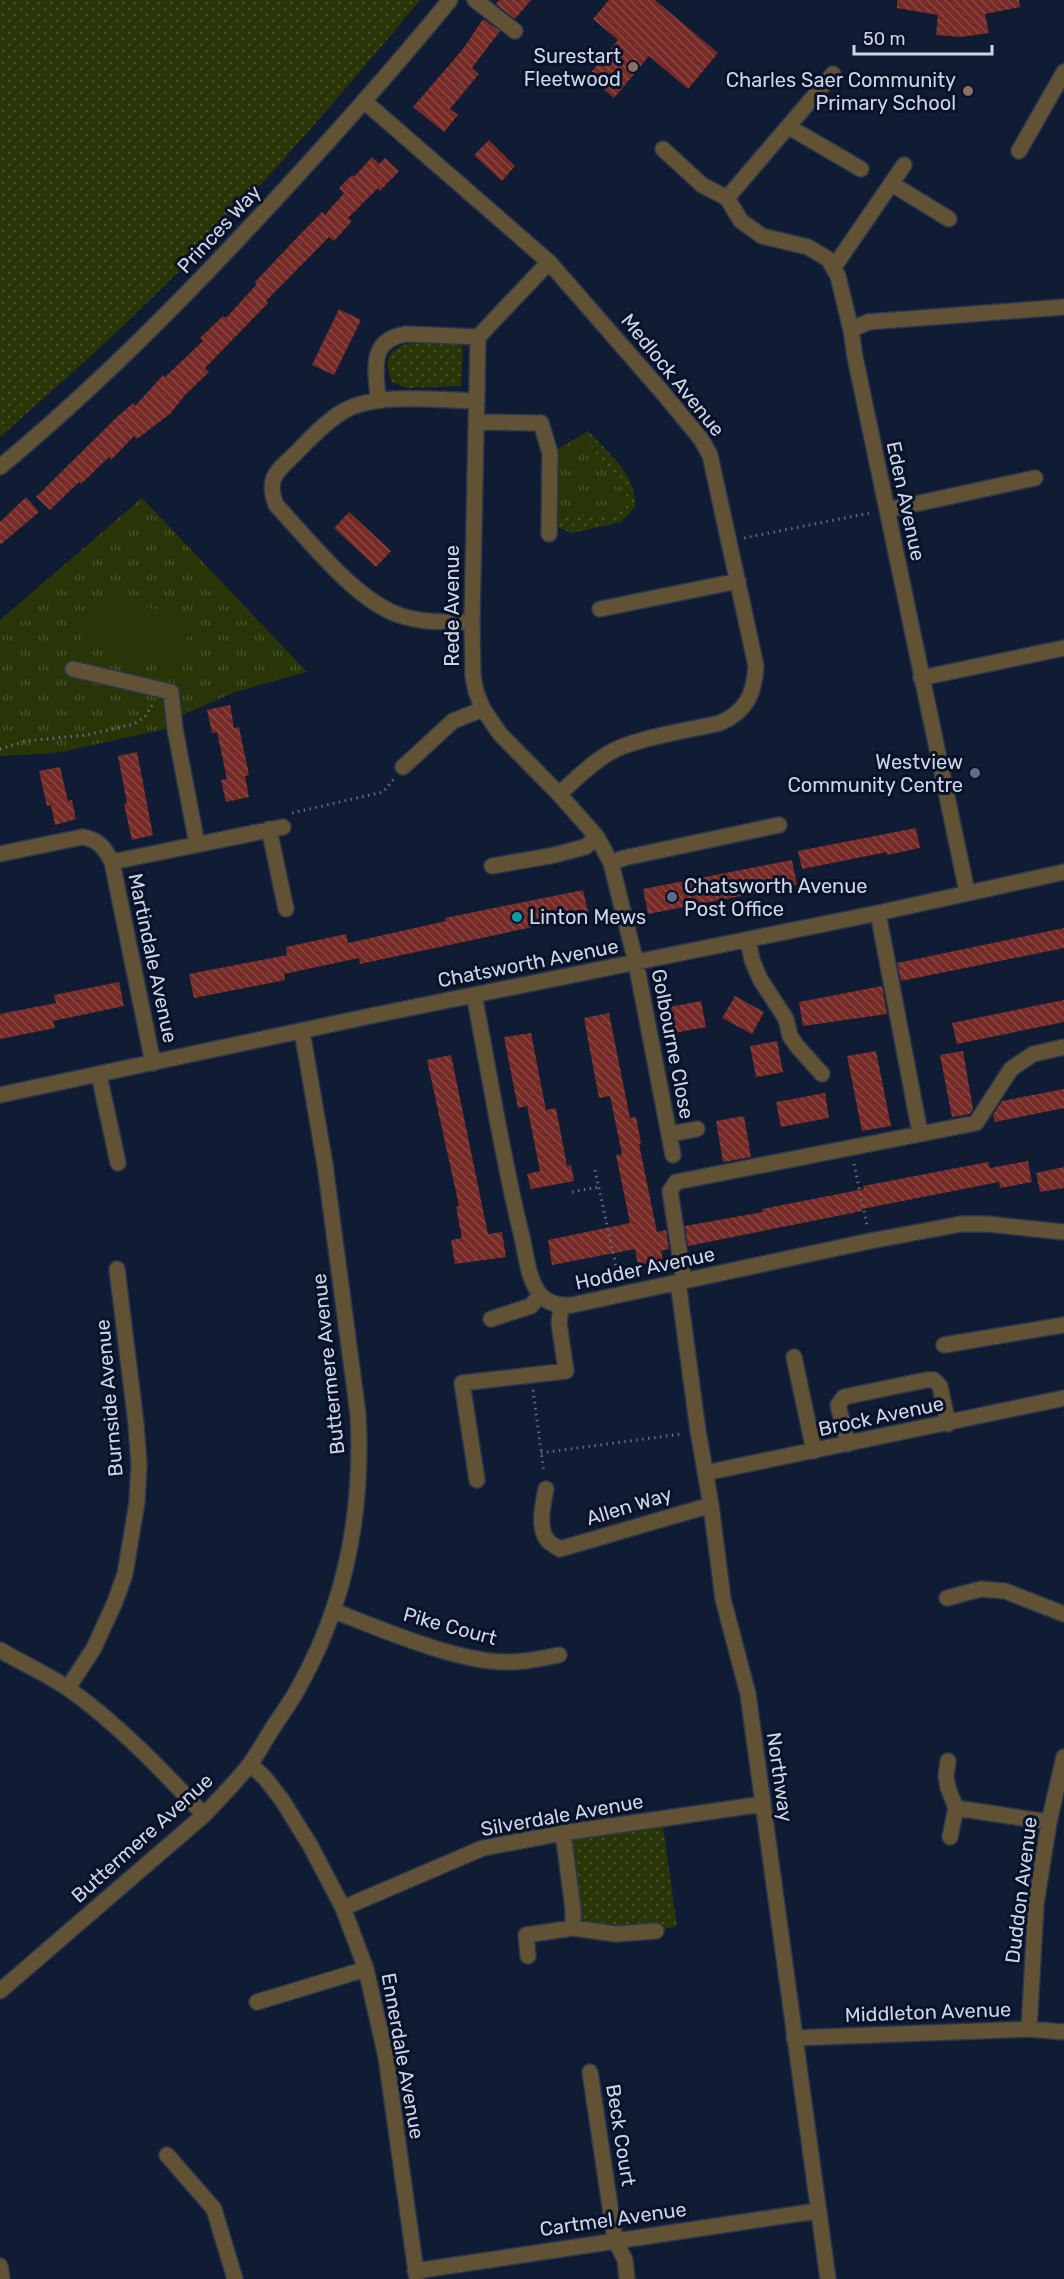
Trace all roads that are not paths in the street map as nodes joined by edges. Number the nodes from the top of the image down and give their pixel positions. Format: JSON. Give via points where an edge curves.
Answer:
{"nodes":[{"id":1,"x":450,"y":0,"type":"edge"},
{"id":2,"x":475,"y":0,"type":"edge"},
{"id":3,"x":515,"y":32,"type":"dead end"},
{"id":4,"x":1064,"y":72,"type":"edge"},
{"id":5,"x":833,"y":74,"type":"dead end"},
{"id":6,"x":364,"y":101,"type":"junction"},
{"id":7,"x":789,"y":127,"type":"junction"},
{"id":8,"x":663,"y":149,"type":"dead end"},
{"id":9,"x":1019,"y":150,"type":"dead end"},
{"id":10,"x":904,"y":165,"type":"dead end"},
{"id":11,"x":861,"y":169,"type":"dead end"},
{"id":12,"x":892,"y":184,"type":"junction"},
{"id":13,"x":726,"y":198,"type":"junction"},
{"id":14,"x":949,"y":219,"type":"dead end"},
{"id":15,"x":549,"y":262,"type":"junction"},
{"id":16,"x":834,"y":267,"type":"junction"},
{"id":17,"x":1064,"y":307,"type":"edge"},
{"id":18,"x":851,"y":330,"type":"junction"},
{"id":19,"x":478,"y":337,"type":"junction"},
{"id":20,"x":378,"y":399,"type":"junction"},
{"id":21,"x":477,"y":401,"type":"junction"},
{"id":22,"x":477,"y":422,"type":"junction"},
{"id":23,"x":0,"y":468,"type":"edge"},
{"id":24,"x":1035,"y":478,"type":"dead end"},
{"id":25,"x":886,"y":510,"type":"junction"},
{"id":26,"x":549,"y":534,"type":"dead end"},
{"id":27,"x":738,"y":581,"type":"junction"},
{"id":28,"x":600,"y":609,"type":"dead end"},
{"id":29,"x":472,"y":622,"type":"junction"},
{"id":30,"x":1064,"y":648,"type":"edge"},
{"id":31,"x":73,"y":669,"type":"dead end"},
{"id":32,"x":921,"y":678,"type":"junction"},
{"id":33,"x":483,"y":709,"type":"junction"},
{"id":34,"x":403,"y":767,"type":"road end"},
{"id":35,"x":559,"y":794,"type":"junction"},
{"id":36,"x":779,"y":825,"type":"dead end"},
{"id":37,"x":597,"y":837,"type":"junction"},
{"id":38,"x":197,"y":844,"type":"junction"},
{"id":39,"x":0,"y":854,"type":"edge"},
{"id":40,"x":112,"y":862,"type":"junction"},
{"id":41,"x":611,"y":863,"type":"junction"},
{"id":42,"x":492,"y":866,"type":"dead end"},
{"id":43,"x":1064,"y":872,"type":"edge"},
{"id":44,"x":966,"y":892,"type":"junction"},
{"id":45,"x":286,"y":909,"type":"dead end"},
{"id":46,"x":878,"y":913,"type":"junction"},
{"id":47,"x":748,"y":939,"type":"junction"},
{"id":48,"x":636,"y":963,"type":"junction"},
{"id":49,"x":474,"y":995,"type":"junction"},
{"id":50,"x":302,"y":1031,"type":"junction"},
{"id":51,"x":1064,"y":1047,"type":"edge"},
{"id":52,"x":153,"y":1063,"type":"junction"},
{"id":53,"x":822,"y":1074,"type":"dead end"},
{"id":54,"x":99,"y":1075,"type":"junction"},
{"id":55,"x":0,"y":1095,"type":"edge"},
{"id":56,"x":697,"y":1129,"type":"dead end"},
{"id":57,"x":920,"y":1133,"type":"junction"},
{"id":58,"x":670,"y":1134,"type":"junction"},
{"id":59,"x":673,"y":1155,"type":"dead end"},
{"id":60,"x":118,"y":1163,"type":"dead end"},
{"id":61,"x":1064,"y":1232,"type":"edge"},
{"id":62,"x":117,"y":1269,"type":"dead end"},
{"id":63,"x":681,"y":1282,"type":"junction"},
{"id":64,"x":540,"y":1295,"type":"junction"},
{"id":65,"x":561,"y":1306,"type":"junction"},
{"id":66,"x":491,"y":1319,"type":"dead end"},
{"id":67,"x":1064,"y":1325,"type":"edge"},
{"id":68,"x":944,"y":1345,"type":"dead end"},
{"id":69,"x":794,"y":1357,"type":"dead end"},
{"id":70,"x":1064,"y":1398,"type":"edge"},
{"id":71,"x":948,"y":1424,"type":"junction"},
{"id":72,"x":848,"y":1444,"type":"junction"},
{"id":73,"x":814,"y":1451,"type":"junction"},
{"id":74,"x":705,"y":1473,"type":"junction"},
{"id":75,"x":477,"y":1480,"type":"dead end"},
{"id":76,"x":546,"y":1489,"type":"road end"},
{"id":77,"x":711,"y":1505,"type":"junction"},
{"id":78,"x":947,"y":1598,"type":"dead end"},
{"id":79,"x":334,"y":1611,"type":"junction"},
{"id":80,"x":1064,"y":1614,"type":"edge"},
{"id":81,"x":0,"y":1650,"type":"edge"},
{"id":82,"x":559,"y":1655,"type":"dead end"},
{"id":83,"x":68,"y":1688,"type":"junction"},
{"id":84,"x":1064,"y":1757,"type":"edge"},
{"id":85,"x":948,"y":1761,"type":"dead end"},
{"id":86,"x":250,"y":1764,"type":"junction"},
{"id":87,"x":763,"y":1804,"type":"junction"},
{"id":88,"x":956,"y":1808,"type":"junction"},
{"id":89,"x":204,"y":1815,"type":"junction"},
{"id":90,"x":1049,"y":1822,"type":"junction"},
{"id":91,"x":563,"y":1833,"type":"junction"},
{"id":92,"x":951,"y":1837,"type":"dead end"},
{"id":93,"x":343,"y":1908,"type":"junction"},
{"id":94,"x":573,"y":1928,"type":"junction"},
{"id":95,"x":656,"y":1931,"type":"dead end"},
{"id":96,"x":528,"y":1956,"type":"dead end"},
{"id":97,"x":366,"y":1969,"type":"junction"},
{"id":98,"x":0,"y":1992,"type":"edge"},
{"id":99,"x":257,"y":2002,"type":"dead end"},
{"id":100,"x":1029,"y":2029,"type":"junction"},
{"id":101,"x":1064,"y":2032,"type":"edge"},
{"id":102,"x":794,"y":2038,"type":"junction"},
{"id":103,"x":590,"y":2072,"type":"dead end"},
{"id":104,"x":168,"y":2155,"type":"dead end"},
{"id":105,"x":817,"y":2211,"type":"junction"},
{"id":106,"x":615,"y":2240,"type":"junction"},
{"id":107,"x":0,"y":2266,"type":"edge"},
{"id":108,"x":416,"y":2275,"type":"edge"},
{"id":109,"x":2,"y":2279,"type":"edge"},
{"id":110,"x":235,"y":2279,"type":"edge"},
{"id":111,"x":627,"y":2279,"type":"edge"},
{"id":112,"x":828,"y":2279,"type":"edge"}],
"edges":[{"from":1,"to":6,"type":"street","name":"Princes Way"},
{"from":2,"to":3,"type":"street"},
{"from":4,"to":9,"type":"street"},
{"from":5,"to":7,"type":"street"},
{"from":6,"to":15,"type":"street","name":"Medlock Avenue"},
{"from":6,"to":23,"type":"street","name":"Princes Way","via":[[212,269],[97,383]]},
{"from":7,"to":11,"type":"street"},
{"from":7,"to":13,"type":"street"},
{"from":8,"to":13,"type":"street","via":[[702,185]]},
{"from":10,"to":12,"type":"street"},
{"from":12,"to":14,"type":"street"},
{"from":12,"to":16,"type":"street"},
{"from":13,"to":16,"type":"street","via":[[741,221],[762,236],[808,247]]},
{"from":15,"to":19,"type":"street"},
{"from":15,"to":27,"type":"street","name":"Medlock Avenue","via":[[701,439],[710,455]]},
{"from":16,"to":18,"type":"street","name":"Eden Avenue"},
{"from":17,"to":18,"type":"street","via":[[868,322]]},
{"from":18,"to":25,"type":"street","name":"Eden Avenue"},
{"from":19,"to":20,"type":"street","via":[[396,335],[378,350]]},
{"from":19,"to":21,"type":"street","name":"Rede Avenue"},
{"from":20,"to":21,"type":"street"},
{"from":20,"to":29,"type":"street","via":[[331,418],[279,469],[271,492],[276,505],[355,588],[375,603],[399,615],[430,621]]},
{"from":21,"to":22,"type":"street","name":"Rede Avenue"},
{"from":22,"to":26,"type":"street","via":[[541,423],[550,453]]},
{"from":22,"to":29,"type":"street","name":"Rede Avenue"},
{"from":24,"to":25,"type":"street"},
{"from":25,"to":32,"type":"street","name":"Eden Avenue"},
{"from":27,"to":28,"type":"street"},
{"from":27,"to":35,"type":"street","name":"Medlock Avenue","via":[[756,666],[755,682],[744,707],[720,723],[611,751]]},
{"from":29,"to":33,"type":"street","name":"Rede Avenue","via":[[473,676]]},
{"from":30,"to":32,"type":"street"},
{"from":31,"to":38,"type":"street","via":[[171,692]]},
{"from":32,"to":44,"type":"street","name":"Eden Avenue"},
{"from":33,"to":34,"type":"street","via":[[453,721]]},
{"from":33,"to":35,"type":"street","name":"Rede Avenue","via":[[500,734]]},
{"from":35,"to":37,"type":"street","name":"Rede Avenue"},
{"from":36,"to":41,"type":"street"},
{"from":37,"to":41,"type":"street","name":"Rede Avenue"},
{"from":37,"to":42,"type":"street","via":[[585,847]]},
{"from":38,"to":40,"type":"street","name":"Martindale Avenue"},
{"from":38,"to":45,"type":"street","name":"Martindale Avenue","via":[[276,828]]},
{"from":39,"to":40,"type":"street","name":"Martindale Avenue","via":[[82,837],[99,843]]},
{"from":40,"to":52,"type":"street","name":"Martindale Avenue"},
{"from":41,"to":48,"type":"street","name":"Rede Avenue"},
{"from":43,"to":44,"type":"street","name":"Chatsworth Avenue"},
{"from":44,"to":46,"type":"street","name":"Chatsworth Avenue"},
{"from":46,"to":47,"type":"street","name":"Chatsworth Avenue"},
{"from":46,"to":57,"type":"street"},
{"from":47,"to":48,"type":"street","name":"Chatsworth Avenue"},
{"from":47,"to":53,"type":"street","via":[[760,979],[782,1011],[790,1036]]},
{"from":48,"to":49,"type":"street","name":"Chatsworth Avenue"},
{"from":48,"to":58,"type":"street","name":"Golbourne Close"},
{"from":49,"to":50,"type":"street","name":"Chatsworth Avenue"},
{"from":49,"to":64,"type":"street","via":[[514,1204]]},
{"from":50,"to":52,"type":"street","name":"Chatsworth Avenue"},
{"from":50,"to":79,"type":"street","name":"Buttermere Avenue","via":[[325,1165],[360,1450],[357,1508]]},
{"from":51,"to":57,"type":"street","via":[[1033,1054],[1011,1069],[976,1123]]},
{"from":52,"to":54,"type":"street","name":"Chatsworth Avenue"},
{"from":54,"to":55,"type":"street","name":"Chatsworth Avenue"},
{"from":54,"to":60,"type":"street"},
{"from":56,"to":58,"type":"street","name":"Golbourne Close"},
{"from":57,"to":63,"type":"street","name":"Northway","via":[[675,1182],[670,1191]]},
{"from":58,"to":59,"type":"street","name":"Golbourne Close"},
{"from":61,"to":63,"type":"street","name":"Hodder Avenue","via":[[961,1224]]},
{"from":62,"to":83,"type":"street","name":"Burnside Avenue","via":[[136,1424],[137,1502],[125,1574],[115,1602],[94,1648]]},
{"from":63,"to":65,"type":"street","name":"Hodder Avenue"},
{"from":63,"to":74,"type":"street","name":"Northway"},
{"from":64,"to":65,"type":"street","name":"Hodder Avenue"},
{"from":64,"to":66,"type":"street","via":[[531,1306]]},
{"from":65,"to":75,"type":"street","via":[[559,1323],[566,1371],[462,1383]]},
{"from":67,"to":68,"type":"street"},
{"from":69,"to":73,"type":"street"},
{"from":70,"to":71,"type":"street","name":"Brock Avenue"},
{"from":71,"to":72,"type":"street","name":"Brock Avenue"},
{"from":71,"to":72,"type":"street","via":[[940,1386],[934,1380],[926,1380],[844,1397],[838,1406]]},
{"from":72,"to":73,"type":"street","name":"Brock Avenue"},
{"from":73,"to":74,"type":"street","name":"Brock Avenue"},
{"from":74,"to":77,"type":"street","name":"Northway"},
{"from":76,"to":77,"type":"street","name":"Allen Way","via":[[542,1527],[547,1540],[560,1549]]},
{"from":77,"to":87,"type":"street","name":"Northway","via":[[723,1599],[745,1677]]},
{"from":78,"to":80,"type":"street","via":[[981,1589],[1005,1591]]},
{"from":79,"to":82,"type":"street","name":"Pike Court","via":[[479,1659],[508,1662]]},
{"from":79,"to":86,"type":"street","name":"Buttermere Avenue","via":[[301,1684]]},
{"from":81,"to":83,"type":"street"},
{"from":83,"to":89,"type":"street","via":[[134,1743]]},
{"from":84,"to":90,"type":"street","name":"Duddon Avenue"},
{"from":85,"to":88,"type":"street","via":[[948,1788]]},
{"from":86,"to":89,"type":"street","name":"Buttermere Avenue"},
{"from":86,"to":93,"type":"street","name":"Ennerdale Avenue","via":[[282,1800]]},
{"from":87,"to":91,"type":"street","name":"Silverdale Avenue"},
{"from":87,"to":102,"type":"street","name":"Northway"},
{"from":88,"to":90,"type":"street"},
{"from":88,"to":92,"type":"street"},
{"from":89,"to":98,"type":"street","name":"Buttermere Avenue"},
{"from":90,"to":100,"type":"street","name":"Duddon Avenue","via":[[1036,1904]]},
{"from":91,"to":93,"type":"street","name":"Silverdale Avenue","via":[[483,1848]]},
{"from":91,"to":94,"type":"street"},
{"from":93,"to":97,"type":"street","name":"Ennerdale Avenue"},
{"from":94,"to":95,"type":"street","via":[[616,1934]]},
{"from":94,"to":96,"type":"street","via":[[526,1935]]},
{"from":97,"to":99,"type":"street"},
{"from":97,"to":108,"type":"street","name":"Ennerdale Avenue","via":[[386,2058]]},
{"from":100,"to":101,"type":"street","name":"Middleton Avenue"},
{"from":100,"to":102,"type":"street","name":"Middleton Avenue"},
{"from":102,"to":105,"type":"street","name":"Northway"},
{"from":103,"to":106,"type":"street","name":"Beck Court"},
{"from":104,"to":110,"type":"street","via":[[214,2209]]},
{"from":105,"to":106,"type":"street","name":"Cartmel Avenue"},
{"from":105,"to":112,"type":"street","name":"Northway"},
{"from":106,"to":108,"type":"street","name":"Cartmel Avenue"},
{"from":106,"to":111,"type":"street","name":"Beck Court","via":[[625,2260]]},
{"from":107,"to":109,"type":"street"}]}
